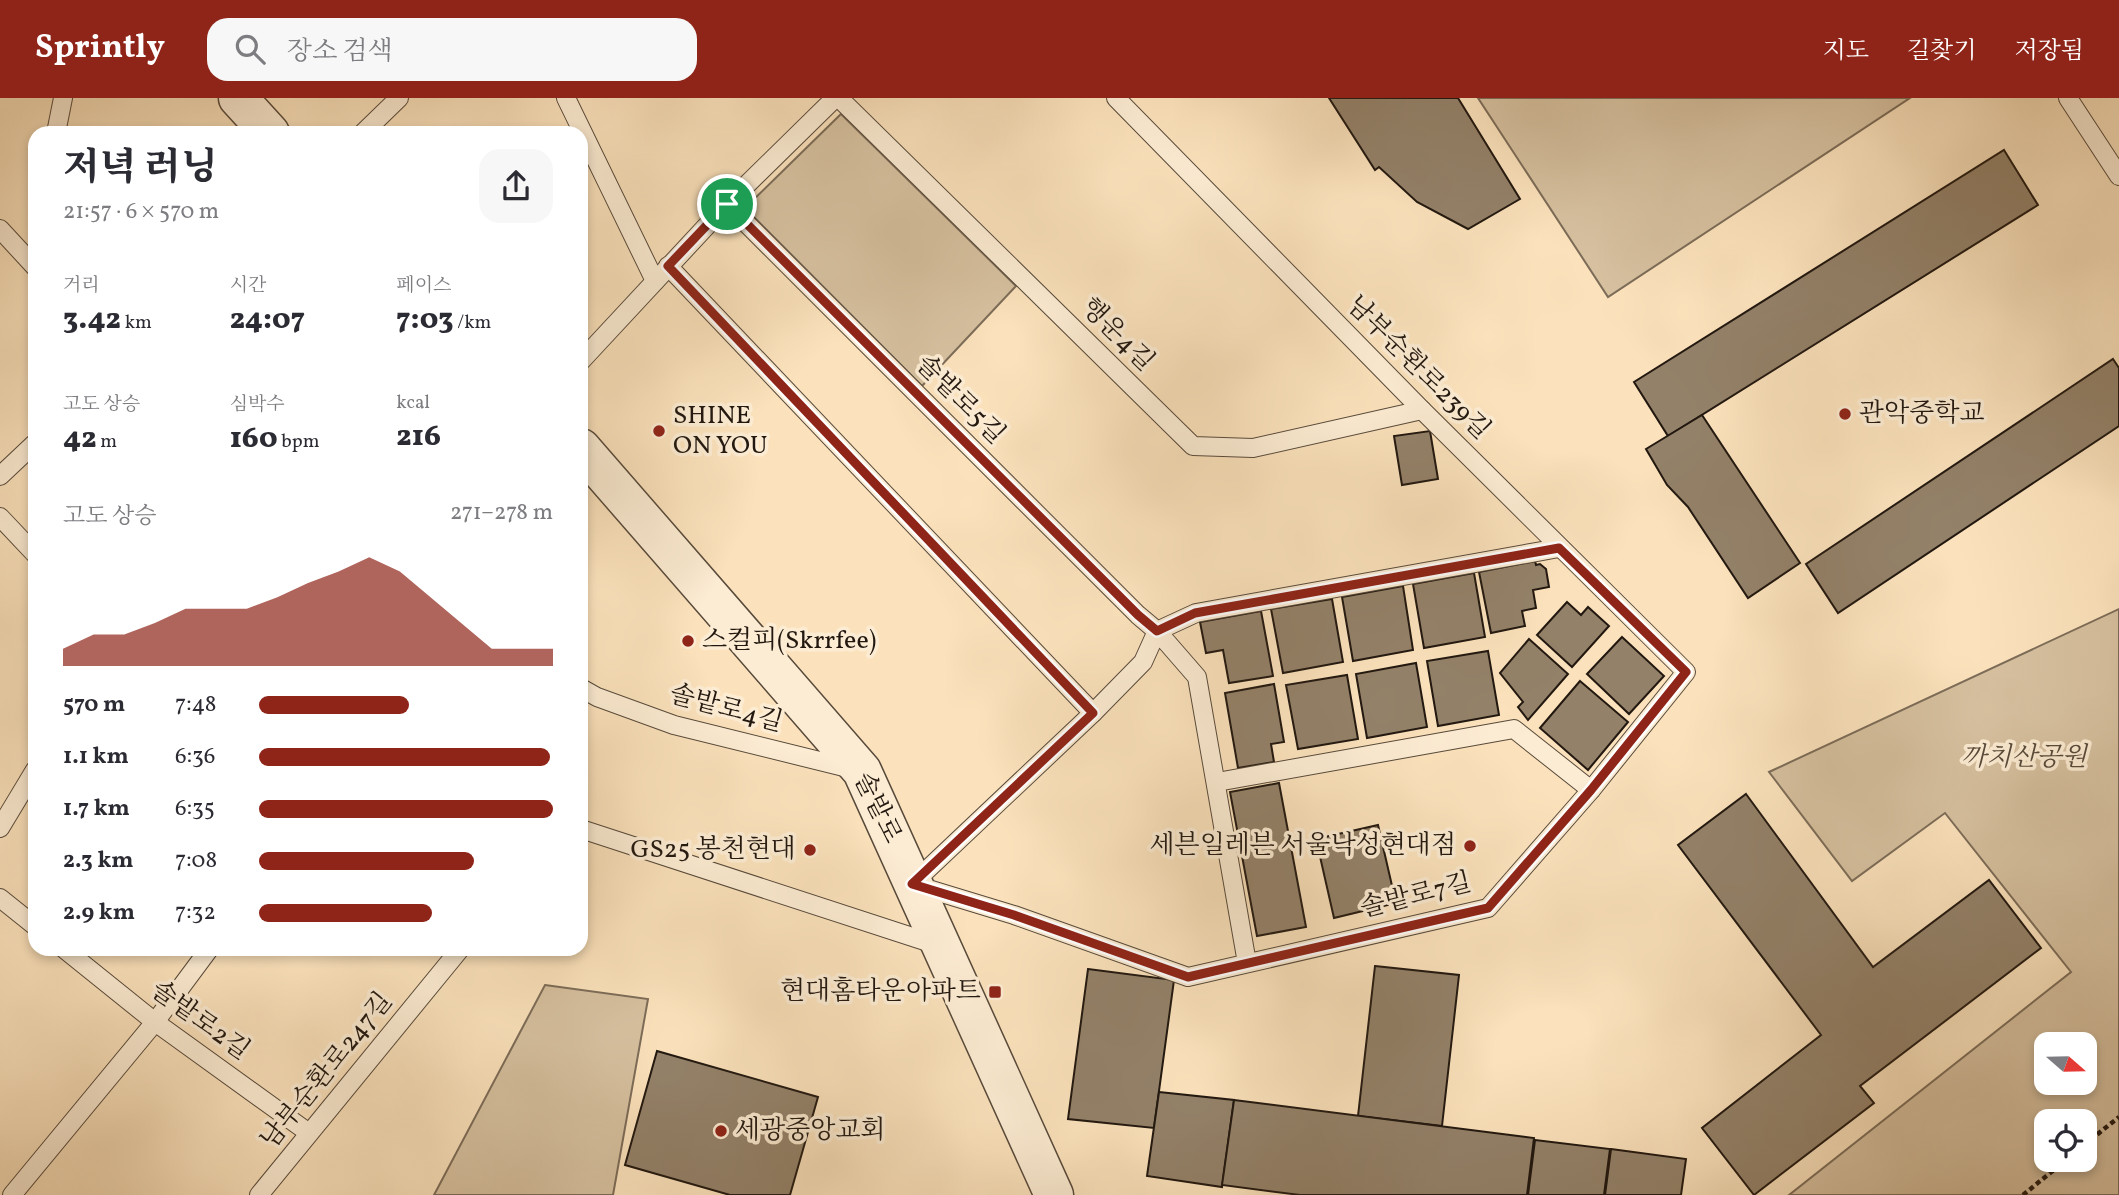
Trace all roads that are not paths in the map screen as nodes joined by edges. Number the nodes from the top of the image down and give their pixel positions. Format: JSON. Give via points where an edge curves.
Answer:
{"nodes":[{"id":1,"x":63,"y":98,"type":"edge"},
{"id":2,"x":238,"y":98,"type":"edge"},
{"id":3,"x":399,"y":98,"type":"edge"},
{"id":4,"x":566,"y":98,"type":"edge"},
{"id":5,"x":837,"y":98,"type":"edge"},
{"id":6,"x":1116,"y":98,"type":"edge"},
{"id":7,"x":2068,"y":98,"type":"edge"},
{"id":8,"x":57,"y":126,"type":"edge"},
{"id":9,"x":264,"y":126,"type":"edge"},
{"id":10,"x":370,"y":126,"type":"edge"},
{"id":11,"x":580,"y":126,"type":"edge"},
{"id":12,"x":588,"y":143,"type":"edge"},
{"id":13,"x":2119,"y":176,"type":"edge"},
{"id":14,"x":727,"y":204,"type":"junction"},
{"id":15,"x":0,"y":229,"type":"edge"},
{"id":16,"x":28,"y":259,"type":"edge"},
{"id":17,"x":668,"y":266,"type":"junction"},
{"id":18,"x":655,"y":281,"type":"junction"},
{"id":19,"x":588,"y":353,"type":"edge"},
{"id":20,"x":1422,"y":410,"type":"junction"},
{"id":21,"x":28,"y":450,"type":"edge"},
{"id":22,"x":588,"y":456,"type":"edge"},
{"id":23,"x":0,"y":476,"type":"edge"},
{"id":24,"x":0,"y":517,"type":"edge"},
{"id":25,"x":28,"y":547,"type":"edge"},
{"id":26,"x":1559,"y":548,"type":"junction"},
{"id":27,"x":1157,"y":631,"type":"junction"},
{"id":28,"x":1686,"y":672,"type":"joint"},
{"id":29,"x":588,"y":692,"type":"edge"},
{"id":30,"x":1093,"y":713,"type":"junction"},
{"id":31,"x":862,"y":771,"type":"junction"},
{"id":32,"x":28,"y":782,"type":"edge"},
{"id":33,"x":1217,"y":782,"type":"junction"},
{"id":34,"x":1591,"y":790,"type":"junction"},
{"id":35,"x":0,"y":828,"type":"edge"},
{"id":36,"x":588,"y":831,"type":"edge"},
{"id":37,"x":912,"y":884,"type":"junction"},
{"id":38,"x":0,"y":898,"type":"edge"},
{"id":39,"x":28,"y":920,"type":"edge"},
{"id":40,"x":941,"y":947,"type":"junction"},
{"id":41,"x":73,"y":956,"type":"edge"},
{"id":42,"x":204,"y":956,"type":"edge"},
{"id":43,"x":454,"y":956,"type":"edge"},
{"id":44,"x":1247,"y":963,"type":"junction"},
{"id":45,"x":155,"y":1022,"type":"junction"},
{"id":46,"x":309,"y":1133,"type":"junction"},
{"id":47,"x":12,"y":1195,"type":"edge"},
{"id":48,"x":259,"y":1195,"type":"edge"},
{"id":49,"x":1055,"y":1195,"type":"edge"}],
"edges":[{"from":1,"to":8,"type":"lane"},
{"from":2,"to":9,"type":"street"},
{"from":3,"to":10,"type":"lane"},
{"from":4,"to":11,"type":"lane"},
{"from":5,"to":14,"type":"lane","name":"행운4길"},
{"from":5,"to":20,"type":"lane","name":"행운4길","via":[[1193,446],[1253,448]]},
{"from":6,"to":20,"type":"lane","name":"남부순환로239길"},
{"from":7,"to":13,"type":"lane"},
{"from":12,"to":18,"type":"lane"},
{"from":14,"to":17,"type":"lane","name":"행운4길"},
{"from":14,"to":27,"type":"lane","name":"솔밭로5길"},
{"from":15,"to":16,"type":"lane"},
{"from":17,"to":18,"type":"lane","name":"행운4길"},
{"from":17,"to":30,"type":"lane"},
{"from":18,"to":19,"type":"lane","name":"행운4길"},
{"from":20,"to":26,"type":"lane","name":"남부순환로239길"},
{"from":21,"to":23,"type":"lane"},
{"from":22,"to":31,"type":"street","name":"솔밭로"},
{"from":24,"to":25,"type":"lane"},
{"from":26,"to":27,"type":"lane","via":[[1195,613]]},
{"from":26,"to":28,"type":"lane","name":"남부순환로239길"},
{"from":27,"to":30,"type":"lane","via":[[1143,662]]},
{"from":27,"to":33,"type":"lane","via":[[1197,677]]},
{"from":28,"to":34,"type":"lane","name":"솔밭로7길"},
{"from":29,"to":31,"type":"lane","name":"솔밭로4길","via":[[674,724]]},
{"from":30,"to":37,"type":"lane"},
{"from":31,"to":37,"type":"street","name":"솔밭로"},
{"from":32,"to":35,"type":"lane"},
{"from":33,"to":34,"type":"lane","via":[[1514,729]]},
{"from":33,"to":44,"type":"lane"},
{"from":34,"to":44,"type":"lane","name":"솔밭로7길","via":[[1488,908]]},
{"from":36,"to":40,"type":"lane"},
{"from":37,"to":40,"type":"street","name":"솔밭로"},
{"from":37,"to":44,"type":"lane","name":"솔밭로7길","via":[[1188,977]]},
{"from":38,"to":39,"type":"lane"},
{"from":40,"to":49,"type":"street","name":"솔밭로"},
{"from":41,"to":45,"type":"lane","name":"솔밭로2길"},
{"from":42,"to":45,"type":"lane"},
{"from":43,"to":46,"type":"lane","name":"남부순환로247길"},
{"from":45,"to":46,"type":"lane","name":"솔밭로2길"},
{"from":45,"to":47,"type":"lane"},
{"from":46,"to":48,"type":"lane","name":"남부순환로247길"}]}
